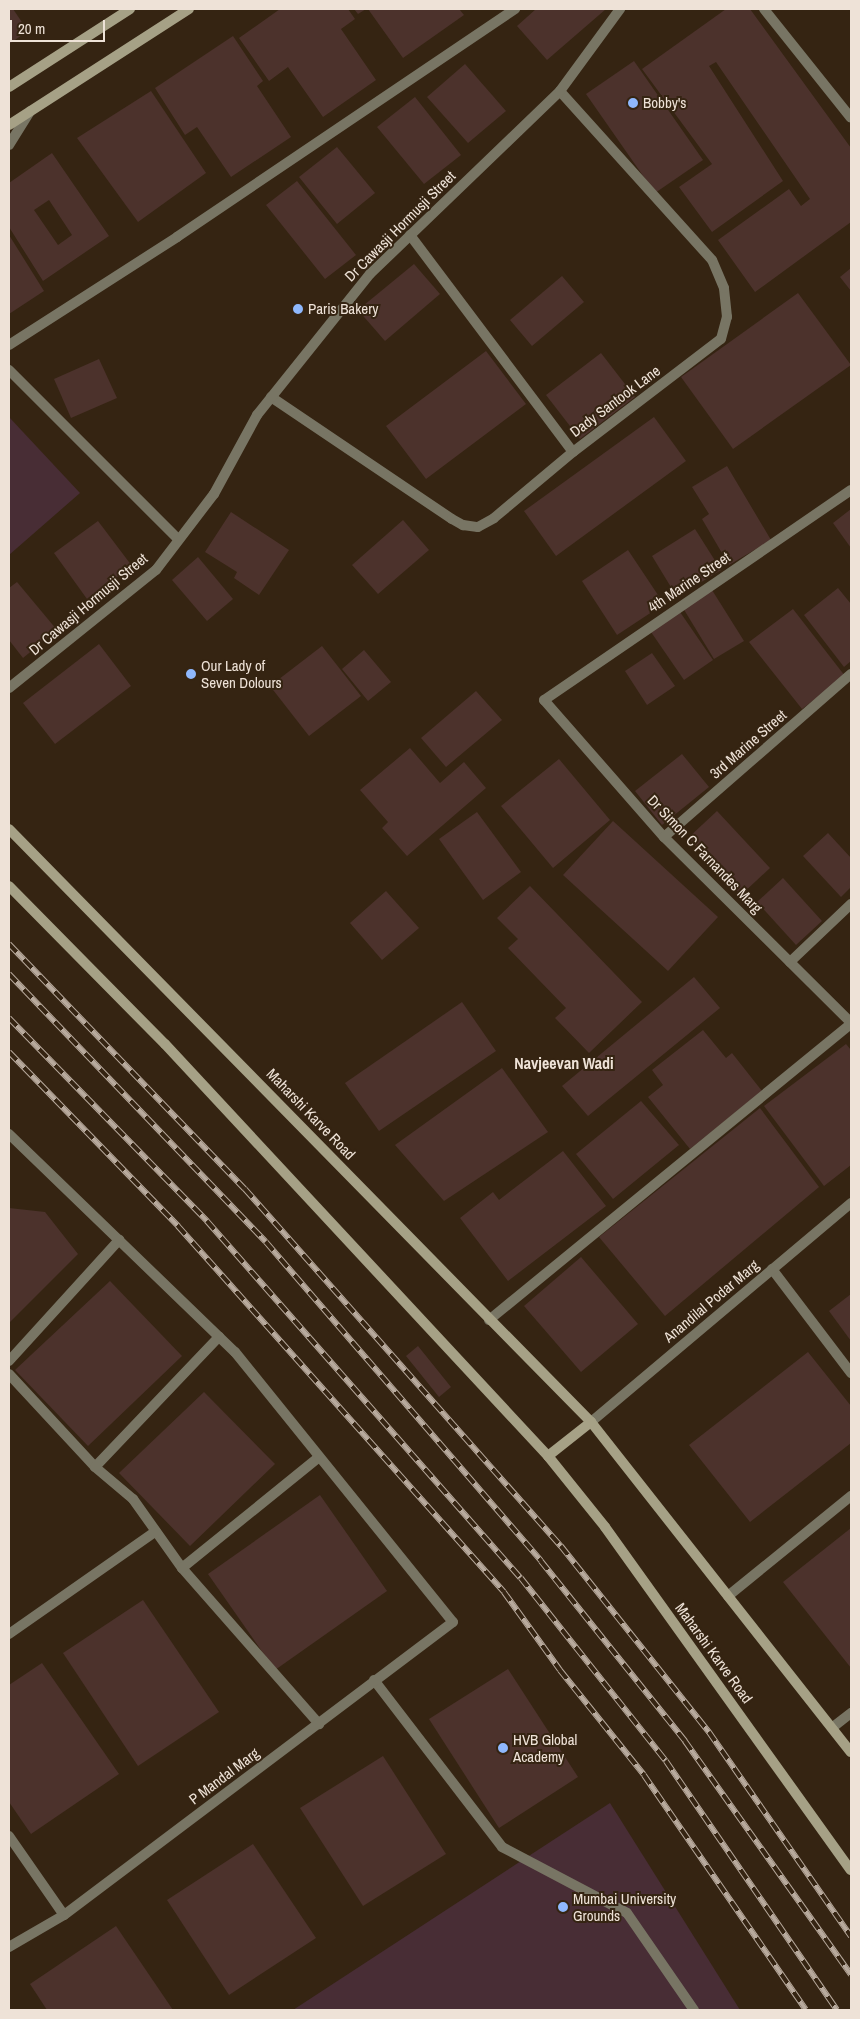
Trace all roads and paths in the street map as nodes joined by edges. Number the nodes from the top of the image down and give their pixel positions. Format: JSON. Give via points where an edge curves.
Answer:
{"nodes":[{"id":1,"x":130,"y":9,"type":"edge"},
{"id":2,"x":189,"y":9,"type":"edge"},
{"id":3,"x":515,"y":9,"type":"edge"},
{"id":4,"x":620,"y":9,"type":"edge"},
{"id":5,"x":764,"y":9,"type":"edge"},
{"id":6,"x":10,"y":86,"type":"edge"},
{"id":7,"x":560,"y":91,"type":"junction"},
{"id":8,"x":31,"y":110,"type":"junction"},
{"id":9,"x":851,"y":118,"type":"edge"},
{"id":10,"x":9,"y":125,"type":"edge"},
{"id":11,"x":9,"y":145,"type":"edge"},
{"id":12,"x":410,"y":235,"type":"junction"},
{"id":13,"x":9,"y":346,"type":"edge"},
{"id":14,"x":9,"y":370,"type":"edge"},
{"id":15,"x":271,"y":397,"type":"junction"},
{"id":16,"x":573,"y":452,"type":"junction"},
{"id":17,"x":851,"y":490,"type":"edge"},
{"id":18,"x":178,"y":540,"type":"junction"},
{"id":19,"x":851,"y":674,"type":"edge"},
{"id":20,"x":9,"y":688,"type":"edge"},
{"id":21,"x":544,"y":700,"type":"joint"},
{"id":22,"x":9,"y":829,"type":"edge"},
{"id":23,"x":664,"y":837,"type":"junction"},
{"id":24,"x":9,"y":886,"type":"edge"},
{"id":25,"x":851,"y":904,"type":"edge"},
{"id":26,"x":790,"y":962,"type":"junction"},
{"id":27,"x":851,"y":1024,"type":"edge"},
{"id":28,"x":9,"y":1134,"type":"edge"},
{"id":29,"x":851,"y":1203,"type":"edge"},
{"id":30,"x":119,"y":1240,"type":"junction"},
{"id":31,"x":772,"y":1269,"type":"junction"},
{"id":32,"x":489,"y":1320,"type":"junction"},
{"id":33,"x":219,"y":1337,"type":"junction"},
{"id":34,"x":9,"y":1361,"type":"edge"},
{"id":35,"x":851,"y":1372,"type":"edge"},
{"id":36,"x":9,"y":1374,"type":"edge"},
{"id":37,"x":591,"y":1422,"type":"junction"},
{"id":38,"x":548,"y":1456,"type":"junction"},
{"id":39,"x":319,"y":1457,"type":"junction"},
{"id":40,"x":95,"y":1466,"type":"junction"},
{"id":41,"x":851,"y":1496,"type":"edge"},
{"id":42,"x":156,"y":1531,"type":"junction"},
{"id":43,"x":182,"y":1568,"type":"junction"},
{"id":44,"x":728,"y":1596,"type":"junction"},
{"id":45,"x":9,"y":1634,"type":"edge"},
{"id":46,"x":374,"y":1680,"type":"junction"},
{"id":47,"x":851,"y":1713,"type":"edge"},
{"id":48,"x":319,"y":1724,"type":"junction"},
{"id":49,"x":832,"y":1727,"type":"junction"},
{"id":50,"x":851,"y":1752,"type":"edge"},
{"id":51,"x":9,"y":1836,"type":"edge"},
{"id":52,"x":851,"y":1870,"type":"edge"},
{"id":53,"x":64,"y":1915,"type":"junction"},
{"id":54,"x":9,"y":1947,"type":"edge"},
{"id":55,"x":694,"y":2010,"type":"edge"}],
"edges":[{"from":1,"to":6,"type":"main road"},
{"from":2,"to":8,"type":"main road"},
{"from":3,"to":13,"type":"street","via":[[177,238]]},
{"from":4,"to":7,"type":"street","name":"Dr Cawasji Hormusji Street"},
{"from":5,"to":9,"type":"street"},
{"from":7,"to":12,"type":"street","name":"Dr Cawasji Hormusji Street"},
{"from":7,"to":16,"type":"street","name":"Dady Santook Lane","via":[[712,260],[724,288],[727,317],[721,339]]},
{"from":8,"to":10,"type":"main road"},
{"from":8,"to":11,"type":"street"},
{"from":12,"to":15,"type":"street","name":"Dr Cawasji Hormusji Street","via":[[370,274]]},
{"from":12,"to":16,"type":"street"},
{"from":14,"to":18,"type":"street"},
{"from":15,"to":16,"type":"street","name":"Dady Santook Lane","via":[[463,525],[478,527],[494,518]]},
{"from":15,"to":18,"type":"street","name":"Dr Cawasji Hormusji Street","via":[[257,415],[214,494]]},
{"from":17,"to":21,"type":"street","name":"4th Marine Street"},
{"from":18,"to":20,"type":"street","name":"Dr Cawasji Hormusji Street","via":[[156,570]]},
{"from":19,"to":23,"type":"street","name":"3rd Marine Street"},
{"from":21,"to":23,"type":"street","name":"Dr Simon C Farnandes Marg"},
{"from":22,"to":32,"type":"main road","name":"Maharshi Karve Road"},
{"from":23,"to":26,"type":"street","name":"Dr Simon C Farnandes Marg"},
{"from":24,"to":38,"type":"main road","name":"Maharshi Karve Road","via":[[165,1044]]},
{"from":25,"to":26,"type":"street"},
{"from":26,"to":27,"type":"street","name":"Dr Simon C Farnandes Marg"},
{"from":27,"to":32,"type":"street"},
{"from":28,"to":30,"type":"street"},
{"from":29,"to":31,"type":"street","name":"Anandilal Podar Marg"},
{"from":30,"to":33,"type":"street"},
{"from":30,"to":34,"type":"street"},
{"from":31,"to":35,"type":"street"},
{"from":31,"to":37,"type":"street","name":"Anandilal Podar Marg"},
{"from":32,"to":37,"type":"main road","name":"Maharshi Karve Road"},
{"from":33,"to":39,"type":"street"},
{"from":33,"to":40,"type":"street"},
{"from":36,"to":40,"type":"street"},
{"from":37,"to":38,"type":"main road"},
{"from":37,"to":44,"type":"main road","name":"Maharshi Karve Road"},
{"from":38,"to":52,"type":"main road","name":"Maharshi Karve Road","via":[[605,1527]]},
{"from":39,"to":43,"type":"street"},
{"from":39,"to":46,"type":"street","name":"P Mandal Marg","via":[[453,1622]]},
{"from":40,"to":42,"type":"street","via":[[133,1500]]},
{"from":41,"to":44,"type":"street"},
{"from":42,"to":43,"type":"street"},
{"from":42,"to":45,"type":"street"},
{"from":43,"to":48,"type":"street"},
{"from":44,"to":49,"type":"main road","name":"Maharshi Karve Road"},
{"from":46,"to":48,"type":"street","name":"P Mandal Marg"},
{"from":46,"to":55,"type":"street","via":[[502,1847],[627,1913]]},
{"from":47,"to":49,"type":"street"},
{"from":48,"to":53,"type":"street","name":"P Mandal Marg"},
{"from":49,"to":50,"type":"main road","name":"Maharshi Karve Road"},
{"from":51,"to":53,"type":"street"},
{"from":53,"to":54,"type":"street","name":"P Mandal Marg"}]}
